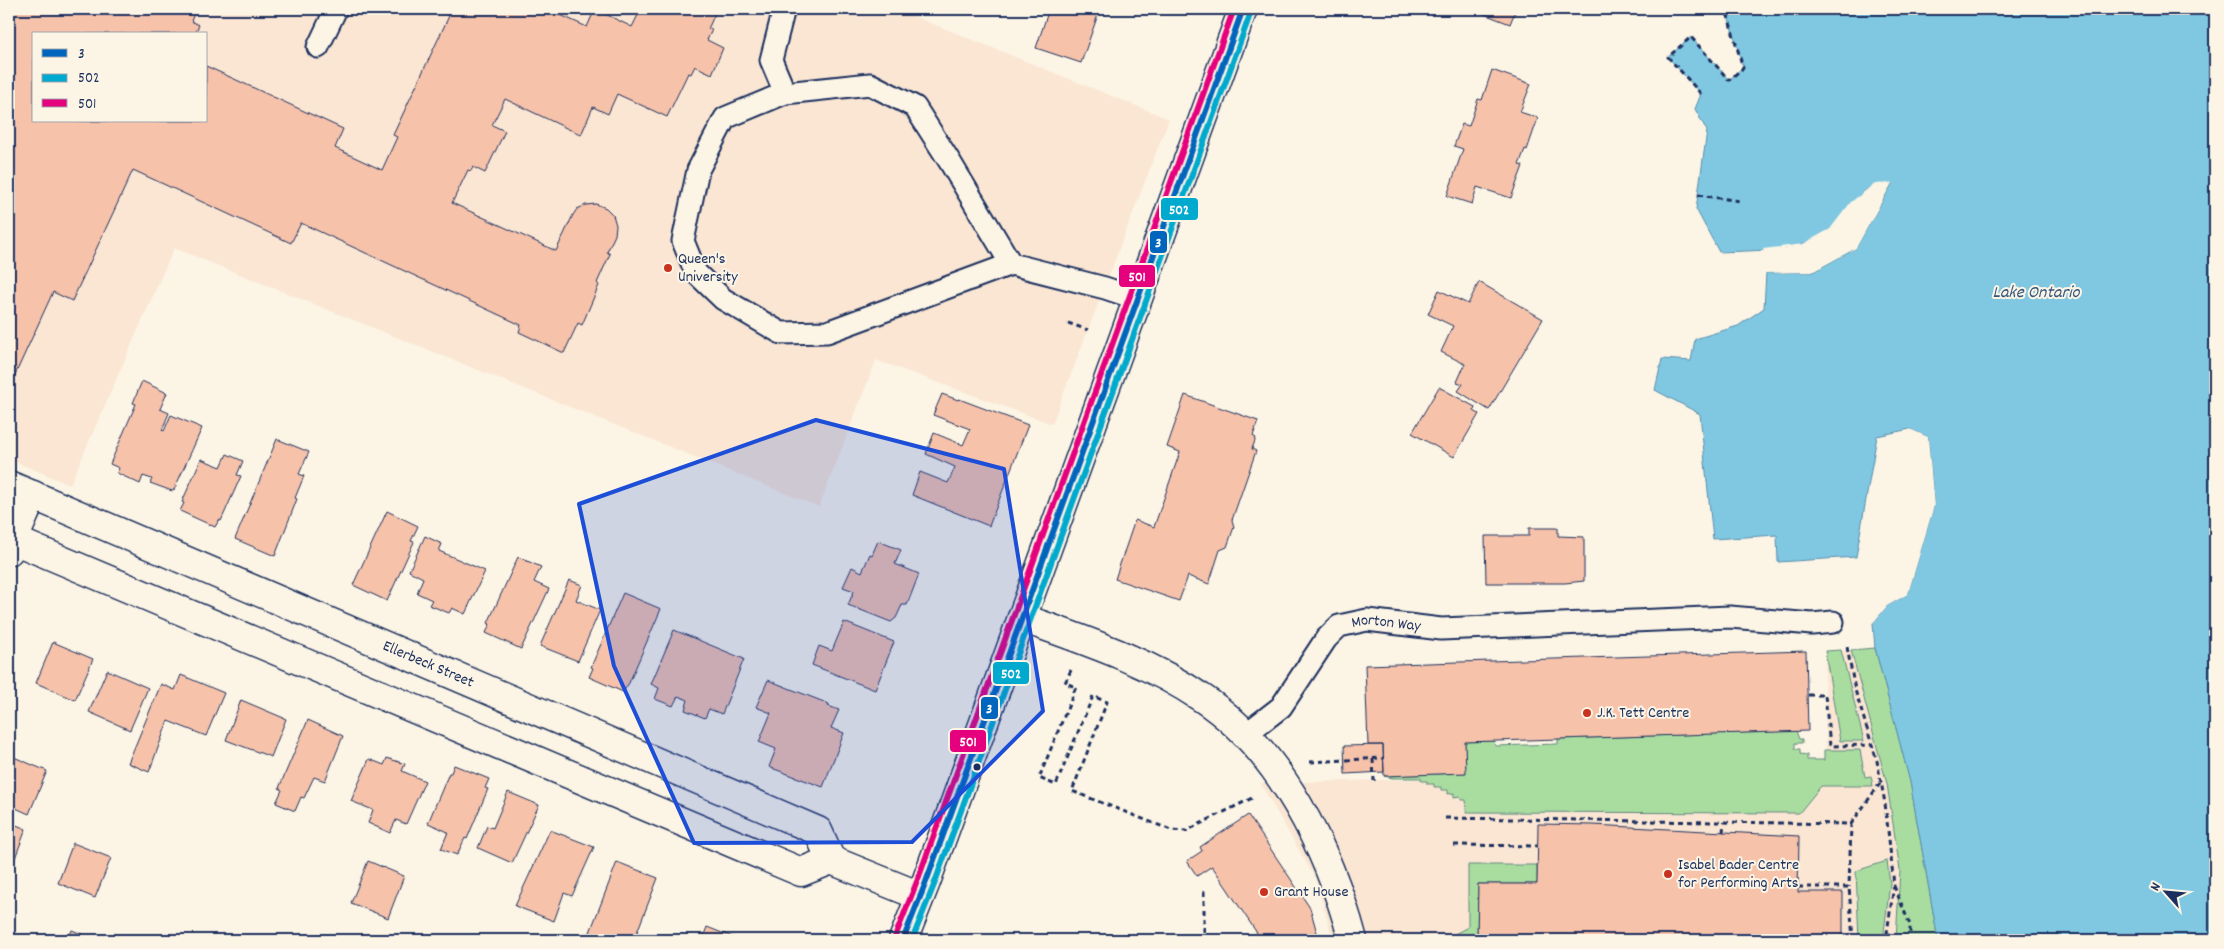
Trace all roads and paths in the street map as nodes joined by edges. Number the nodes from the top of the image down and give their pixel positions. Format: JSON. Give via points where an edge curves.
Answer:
{"nodes":[{"id":1,"x":336,"y":9,"type":"edge"},
{"id":2,"x":784,"y":9,"type":"edge"},
{"id":3,"x":1243,"y":9,"type":"edge"},
{"id":4,"x":1726,"y":9,"type":"edge"},
{"id":5,"x":318,"y":47,"type":"dead end"},
{"id":6,"x":785,"y":93,"type":"junction"},
{"id":7,"x":1701,"y":94,"type":"dead end"},
{"id":8,"x":1698,"y":195,"type":"dead end"},
{"id":9,"x":1740,"y":201,"type":"dead end"},
{"id":10,"x":1011,"y":264,"type":"junction"},
{"id":11,"x":1138,"y":299,"type":"junction"},
{"id":12,"x":1068,"y":323,"type":"dead end"},
{"id":13,"x":1088,"y":330,"type":"dead end"},
{"id":14,"x":21,"y":490,"type":"edge"},
{"id":15,"x":10,"y":543,"type":"edge"},
{"id":16,"x":1022,"y":618,"type":"junction"},
{"id":17,"x":1833,"y":622,"type":"dead end"},
{"id":18,"x":1846,"y":643,"type":"dead end"},
{"id":19,"x":1074,"y":665,"type":"dead end"},
{"id":20,"x":1808,"y":695,"type":"dead end"},
{"id":21,"x":1246,"y":734,"type":"junction"},
{"id":22,"x":1872,"y":745,"type":"junction"},
{"id":23,"x":1373,"y":758,"type":"junction"},
{"id":24,"x":1384,"y":758,"type":"dead end"},
{"id":25,"x":1283,"y":779,"type":"junction"},
{"id":26,"x":1374,"y":781,"type":"dead end"},
{"id":27,"x":1881,"y":782,"type":"junction"},
{"id":28,"x":1445,"y":818,"type":"dead end"},
{"id":29,"x":1646,"y":821,"type":"junction"},
{"id":30,"x":1724,"y":822,"type":"junction"},
{"id":31,"x":1851,"y":824,"type":"junction"},
{"id":32,"x":1646,"y":828,"type":"dead end"},
{"id":33,"x":1723,"y":832,"type":"dead end"},
{"id":34,"x":1454,"y":845,"type":"dead end"},
{"id":35,"x":1537,"y":846,"type":"dead end"},
{"id":36,"x":831,"y":860,"type":"junction"},
{"id":37,"x":1894,"y":885,"type":"junction"},
{"id":38,"x":1798,"y":887,"type":"dead end"},
{"id":39,"x":1849,"y":888,"type":"junction"},
{"id":40,"x":1204,"y":891,"type":"dead end"},
{"id":41,"x":920,"y":896,"type":"junction"},
{"id":42,"x":903,"y":940,"type":"edge"},
{"id":43,"x":1206,"y":940,"type":"edge"},
{"id":44,"x":1353,"y":940,"type":"edge"},
{"id":45,"x":1853,"y":940,"type":"edge"},
{"id":46,"x":1886,"y":940,"type":"edge"},
{"id":47,"x":1910,"y":940,"type":"edge"}],
"edges":[{"from":1,"to":5,"type":"lane"},
{"from":2,"to":6,"type":"lane","via":[[771,60]]},
{"from":3,"to":11,"type":"street"},
{"from":4,"to":7,"type":"path","via":[[1743,68],[1729,80],[1691,37],[1668,58]]},
{"from":6,"to":10,"type":"lane","via":[[870,84],[915,107]]},
{"from":6,"to":10,"type":"lane","via":[[725,118],[698,170],[683,241],[696,273],[723,299],[781,333],[827,332]]},
{"from":8,"to":9,"type":"path"},
{"from":10,"to":11,"type":"lane"},
{"from":11,"to":16,"type":"street"},
{"from":12,"to":13,"type":"path"},
{"from":14,"to":15,"type":"street"},
{"from":14,"to":36,"type":"street","name":"Ellerbeck Street","via":[[818,830]]},
{"from":15,"to":36,"type":"street","via":[[801,872]]},
{"from":16,"to":21,"type":"street","via":[[1174,680],[1203,698]]},
{"from":16,"to":41,"type":"street"},
{"from":17,"to":21,"type":"lane","name":"Morton Way","via":[[1812,624],[1730,617],[1442,629],[1367,620],[1339,626],[1326,639],[1281,707]]},
{"from":18,"to":22,"type":"path","via":[[1855,690]]},
{"from":19,"to":25,"type":"path","via":[[1065,683],[1076,687],[1038,778],[1056,785],[1093,696],[1107,702],[1072,791],[1171,830],[1186,831]]},
{"from":20,"to":22,"type":"path","via":[[1825,695],[1830,746]]},
{"from":21,"to":25,"type":"street"},
{"from":22,"to":27,"type":"path"},
{"from":23,"to":24,"type":"path"},
{"from":23,"to":25,"type":"path","via":[[1312,761]]},
{"from":23,"to":26,"type":"path"},
{"from":25,"to":44,"type":"street","via":[[1332,873]]},
{"from":27,"to":31,"type":"path"},
{"from":27,"to":37,"type":"path"},
{"from":28,"to":29,"type":"path"},
{"from":29,"to":30,"type":"path"},
{"from":29,"to":32,"type":"path"},
{"from":30,"to":31,"type":"path"},
{"from":30,"to":33,"type":"path"},
{"from":31,"to":39,"type":"path"},
{"from":34,"to":35,"type":"path"},
{"from":36,"to":41,"type":"street"},
{"from":37,"to":46,"type":"path"},
{"from":37,"to":47,"type":"path","via":[[1910,926]]},
{"from":38,"to":39,"type":"path"},
{"from":39,"to":45,"type":"path"},
{"from":40,"to":43,"type":"path"},
{"from":41,"to":42,"type":"street"}]}
